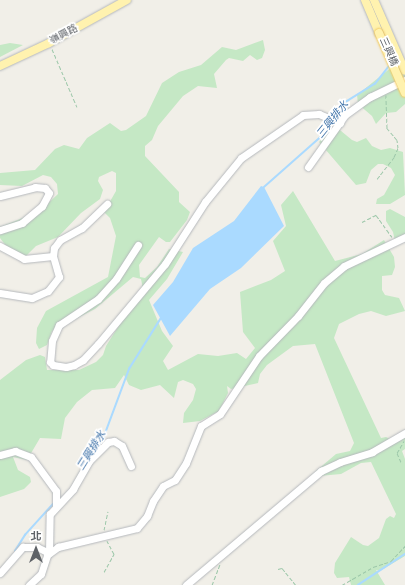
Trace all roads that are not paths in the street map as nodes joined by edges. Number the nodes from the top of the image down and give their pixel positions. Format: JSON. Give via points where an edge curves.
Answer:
{"nodes":[{"id":1,"x":127,"y":0,"type":"edge"},
{"id":2,"x":365,"y":0,"type":"edge"},
{"id":3,"x":374,"y":0,"type":"edge"},
{"id":4,"x":384,"y":32,"type":"junction"},
{"id":5,"x":0,"y":66,"type":"edge"},
{"id":6,"x":405,"y":71,"type":"edge"},
{"id":7,"x":405,"y":80,"type":"edge"},
{"id":8,"x":405,"y":93,"type":"edge"},
{"id":9,"x":340,"y":123,"type":"junction"},
{"id":10,"x":308,"y":167,"type":"dead end"},
{"id":11,"x":0,"y":196,"type":"edge"},
{"id":12,"x":107,"y":204,"type":"dead end"},
{"id":13,"x":0,"y":230,"type":"edge"},
{"id":14,"x":405,"y":237,"type":"edge"},
{"id":15,"x":138,"y":245,"type":"dead end"},
{"id":16,"x":0,"y":246,"type":"edge"},
{"id":17,"x":53,"y":256,"type":"junction"},
{"id":18,"x":0,"y":293,"type":"edge"},
{"id":19,"x":405,"y":433,"type":"edge"},
{"id":20,"x":0,"y":455,"type":"edge"},
{"id":21,"x":130,"y":466,"type":"dead end"},
{"id":22,"x":56,"y":505,"type":"junction"},
{"id":23,"x":49,"y":553,"type":"junction"},
{"id":24,"x":0,"y":573,"type":"edge"},
{"id":25,"x":29,"y":585,"type":"edge"},
{"id":26,"x":186,"y":585,"type":"edge"}],
"edges":[{"from":1,"to":5,"type":"main road","name":"嶺興路","via":[[49,43]]},
{"from":2,"to":4,"type":"main road"},
{"from":3,"to":4,"type":"main road"},
{"from":4,"to":6,"type":"main road","name":"三興橋"},
{"from":4,"to":8,"type":"main road","name":"三興橋","bridge":true},
{"from":7,"to":9,"type":"lane","via":[[351,111]]},
{"from":9,"to":10,"type":"lane"},
{"from":9,"to":15,"type":"lane","via":[[319,114],[303,115],[241,158],[205,202],[165,264],[98,344],[83,360],[66,367],[52,365],[52,341],[59,325],[98,298],[116,279]]},
{"from":11,"to":13,"type":"lane","via":[[35,187],[45,188],[49,193],[42,206],[27,219]]},
{"from":12,"to":17,"type":"lane","via":[[82,228],[60,240],[54,248]]},
{"from":14,"to":23,"type":"lane","via":[[344,266],[324,283],[298,316],[259,356],[220,414],[201,426],[186,463],[174,480],[163,486],[147,516],[137,528],[58,547]]},
{"from":16,"to":17,"type":"lane","via":[[24,259]]},
{"from":17,"to":18,"type":"lane","via":[[59,277],[48,291],[32,298]]},
{"from":19,"to":26,"type":"lane","via":[[372,452],[321,471]]},
{"from":20,"to":22,"type":"lane","via":[[15,451],[31,457],[56,491]]},
{"from":21,"to":22,"type":"lane","via":[[122,446],[118,442],[108,442],[89,461],[73,490]]},
{"from":22,"to":23,"type":"lane","via":[[50,514]]},
{"from":23,"to":24,"type":"lane","via":[[37,546],[23,547]]},
{"from":23,"to":25,"type":"lane","via":[[40,574]]}]}
